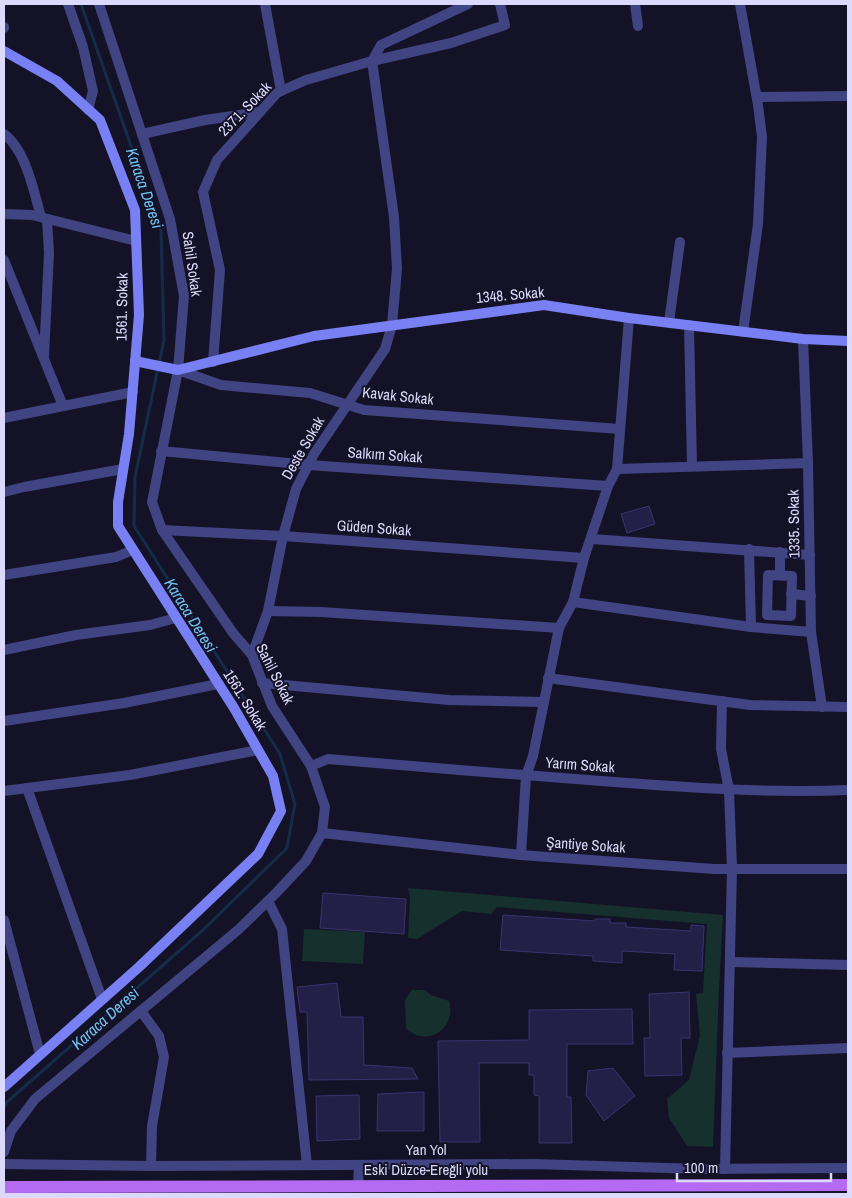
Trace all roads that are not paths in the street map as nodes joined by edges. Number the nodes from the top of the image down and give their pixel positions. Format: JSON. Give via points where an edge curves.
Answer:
{"nodes":[{"id":1,"x":68,"y":4,"type":"edge"},
{"id":2,"x":99,"y":4,"type":"edge"},
{"id":3,"x":265,"y":4,"type":"edge"},
{"id":4,"x":468,"y":4,"type":"edge"},
{"id":5,"x":500,"y":4,"type":"edge"},
{"id":6,"x":635,"y":4,"type":"edge"},
{"id":7,"x":740,"y":4,"type":"edge"},
{"id":8,"x":638,"y":26,"type":"dead end"},
{"id":9,"x":4,"y":51,"type":"edge"},
{"id":10,"x":372,"y":61,"type":"junction"},
{"id":11,"x":281,"y":91,"type":"junction"},
{"id":12,"x":848,"y":96,"type":"edge"},
{"id":13,"x":757,"y":97,"type":"junction"},
{"id":14,"x":88,"y":110,"type":"junction"},
{"id":15,"x":260,"y":112,"type":"junction"},
{"id":16,"x":4,"y":134,"type":"edge"},
{"id":17,"x":142,"y":134,"type":"junction"},
{"id":18,"x":4,"y":213,"type":"edge"},
{"id":19,"x":44,"y":218,"type":"junction"},
{"id":20,"x":136,"y":241,"type":"junction"},
{"id":21,"x":680,"y":242,"type":"dead end"},
{"id":22,"x":4,"y":260,"type":"edge"},
{"id":23,"x":629,"y":318,"type":"junction"},
{"id":24,"x":669,"y":322,"type":"junction"},
{"id":25,"x":689,"y":325,"type":"junction"},
{"id":26,"x":392,"y":326,"type":"junction"},
{"id":27,"x":743,"y":332,"type":"junction"},
{"id":28,"x":803,"y":340,"type":"junction"},
{"id":29,"x":848,"y":342,"type":"edge"},
{"id":30,"x":44,"y":360,"type":"junction"},
{"id":31,"x":135,"y":361,"type":"junction"},
{"id":32,"x":213,"y":362,"type":"junction"},
{"id":33,"x":178,"y":370,"type":"junction"},
{"id":34,"x":132,"y":392,"type":"junction"},
{"id":35,"x":347,"y":404,"type":"junction"},
{"id":36,"x":63,"y":406,"type":"junction"},
{"id":37,"x":4,"y":418,"type":"edge"},
{"id":38,"x":620,"y":429,"type":"junction"},
{"id":39,"x":161,"y":451,"type":"junction"},
{"id":40,"x":808,"y":463,"type":"junction"},
{"id":41,"x":309,"y":465,"type":"junction"},
{"id":42,"x":692,"y":466,"type":"junction"},
{"id":43,"x":123,"y":469,"type":"junction"},
{"id":44,"x":618,"y":469,"type":"junction"},
{"id":45,"x":608,"y":486,"type":"junction"},
{"id":46,"x":4,"y":492,"type":"edge"},
{"id":47,"x":162,"y":530,"type":"junction"},
{"id":48,"x":283,"y":536,"type":"junction"},
{"id":49,"x":592,"y":539,"type":"junction"},
{"id":50,"x":749,"y":549,"type":"junction"},
{"id":51,"x":133,"y":550,"type":"junction"},
{"id":52,"x":780,"y":552,"type":"junction"},
{"id":53,"x":810,"y":555,"type":"junction"},
{"id":54,"x":584,"y":558,"type":"junction"},
{"id":55,"x":4,"y":575,"type":"edge"},
{"id":56,"x":780,"y":575,"type":"junction"},
{"id":57,"x":750,"y":591,"type":"junction"},
{"id":58,"x":767,"y":592,"type":"junction"},
{"id":59,"x":791,"y":594,"type":"junction"},
{"id":60,"x":811,"y":596,"type":"junction"},
{"id":61,"x":573,"y":602,"type":"junction"},
{"id":62,"x":268,"y":611,"type":"junction"},
{"id":63,"x":777,"y":616,"type":"junction"},
{"id":64,"x":176,"y":618,"type":"junction"},
{"id":65,"x":751,"y":627,"type":"junction"},
{"id":66,"x":559,"y":628,"type":"junction"},
{"id":67,"x":777,"y":629,"type":"junction"},
{"id":68,"x":812,"y":632,"type":"junction"},
{"id":69,"x":4,"y":650,"type":"edge"},
{"id":70,"x":252,"y":655,"type":"junction"},
{"id":71,"x":548,"y":678,"type":"junction"},
{"id":72,"x":262,"y":683,"type":"junction"},
{"id":73,"x":218,"y":684,"type":"junction"},
{"id":74,"x":722,"y":701,"type":"junction"},
{"id":75,"x":544,"y":702,"type":"junction"},
{"id":76,"x":822,"y":707,"type":"junction"},
{"id":77,"x":848,"y":707,"type":"edge"},
{"id":78,"x":4,"y":722,"type":"edge"},
{"id":79,"x":258,"y":750,"type":"junction"},
{"id":80,"x":311,"y":766,"type":"junction"},
{"id":81,"x":526,"y":776,"type":"junction"},
{"id":82,"x":27,"y":788,"type":"junction"},
{"id":83,"x":729,"y":790,"type":"junction"},
{"id":84,"x":848,"y":790,"type":"edge"},
{"id":85,"x":4,"y":791,"type":"edge"},
{"id":86,"x":322,"y":833,"type":"junction"},
{"id":87,"x":521,"y":855,"type":"junction"},
{"id":88,"x":732,"y":869,"type":"junction"},
{"id":89,"x":848,"y":869,"type":"edge"},
{"id":90,"x":268,"y":901,"type":"junction"},
{"id":91,"x":4,"y":920,"type":"edge"},
{"id":92,"x":730,"y":962,"type":"junction"},
{"id":93,"x":848,"y":965,"type":"edge"},
{"id":94,"x":102,"y":999,"type":"junction"},
{"id":95,"x":141,"y":1011,"type":"junction"},
{"id":96,"x":848,"y":1048,"type":"edge"},
{"id":97,"x":727,"y":1053,"type":"junction"},
{"id":98,"x":40,"y":1054,"type":"junction"},
{"id":99,"x":4,"y":1087,"type":"edge"},
{"id":100,"x":4,"y":1152,"type":"edge"},
{"id":101,"x":4,"y":1164,"type":"edge"},
{"id":102,"x":307,"y":1165,"type":"junction"},
{"id":103,"x":359,"y":1165,"type":"junction"},
{"id":104,"x":151,"y":1166,"type":"junction"},
{"id":105,"x":655,"y":1168,"type":"junction"},
{"id":106,"x":848,"y":1168,"type":"edge"},
{"id":107,"x":724,"y":1169,"type":"junction"},
{"id":108,"x":751,"y":1169,"type":"junction"},
{"id":109,"x":848,"y":1185,"type":"edge"},
{"id":110,"x":657,"y":1186,"type":"junction"},
{"id":111,"x":751,"y":1186,"type":"junction"},
{"id":112,"x":4,"y":1187,"type":"edge"},
{"id":113,"x":358,"y":1187,"type":"junction"}],
"edges":[{"from":1,"to":14,"type":"street","via":[[83,47],[93,91]]},
{"from":2,"to":17,"type":"street","name":"Sahil Sokak"},
{"from":3,"to":11,"type":"street"},
{"from":4,"to":10,"type":"street","via":[[381,45]]},
{"from":5,"to":10,"type":"street","name":"2371. Sokak","via":[[506,25],[452,43]]},
{"from":6,"to":8,"type":"street"},
{"from":7,"to":13,"type":"street"},
{"from":9,"to":14,"type":"street","name":"1561. Sokak","via":[[57,82]]},
{"from":10,"to":11,"type":"street","name":"2371. Sokak","via":[[306,80]]},
{"from":10,"to":26,"type":"street","name":"Deste Sokak","via":[[398,269]]},
{"from":11,"to":15,"type":"street","name":"2371. Sokak"},
{"from":12,"to":13,"type":"street"},
{"from":13,"to":27,"type":"street","via":[[762,137],[758,224]]},
{"from":14,"to":20,"type":"street","name":"1561. Sokak","via":[[100,120],[135,210]]},
{"from":15,"to":17,"type":"street"},
{"from":15,"to":32,"type":"street","name":"2371. Sokak","via":[[217,160],[204,192],[220,270]]},
{"from":16,"to":19,"type":"street","via":[[11,139],[27,169]]},
{"from":17,"to":33,"type":"street","name":"Sahil Sokak","via":[[170,219],[184,296]]},
{"from":18,"to":19,"type":"street"},
{"from":19,"to":20,"type":"street"},
{"from":19,"to":30,"type":"street","via":[[49,253]]},
{"from":20,"to":31,"type":"street","name":"1561. Sokak","via":[[139,315]]},
{"from":21,"to":24,"type":"street"},
{"from":22,"to":30,"type":"street"},
{"from":23,"to":24,"type":"street","name":"1348. Sokak"},
{"from":23,"to":26,"type":"street","name":"1348. Sokak","via":[[544,305]]},
{"from":23,"to":38,"type":"street"},
{"from":24,"to":25,"type":"street","name":"1348. Sokak"},
{"from":25,"to":27,"type":"street","name":"1348. Sokak"},
{"from":25,"to":42,"type":"street"},
{"from":26,"to":32,"type":"street","name":"1348. Sokak","via":[[314,336]]},
{"from":26,"to":35,"type":"street","name":"Deste Sokak","via":[[385,349]]},
{"from":27,"to":28,"type":"street","name":"1348. Sokak"},
{"from":28,"to":29,"type":"street","name":"1348. Sokak"},
{"from":28,"to":40,"type":"street","name":"1335. Sokak"},
{"from":30,"to":36,"type":"street"},
{"from":31,"to":33,"type":"street"},
{"from":31,"to":34,"type":"street","name":"1561. Sokak"},
{"from":32,"to":33,"type":"street","name":"1348. Sokak"},
{"from":33,"to":35,"type":"street","name":"Kavak Sokak","via":[[221,385],[310,393]]},
{"from":33,"to":39,"type":"street","name":"Sahil Sokak"},
{"from":34,"to":36,"type":"street"},
{"from":34,"to":43,"type":"street","name":"1561. Sokak"},
{"from":35,"to":38,"type":"street","name":"Kavak Sokak","via":[[364,410]]},
{"from":35,"to":41,"type":"street","name":"Deste Sokak"},
{"from":36,"to":37,"type":"street"},
{"from":38,"to":44,"type":"street"},
{"from":39,"to":41,"type":"street","name":"Salkım Sokak"},
{"from":39,"to":47,"type":"street","name":"Sahil Sokak","via":[[152,502]]},
{"from":40,"to":42,"type":"street"},
{"from":40,"to":53,"type":"street","name":"1335. Sokak"},
{"from":41,"to":45,"type":"street","name":"Salkım Sokak"},
{"from":41,"to":48,"type":"street","name":"Deste Sokak","via":[[296,489]]},
{"from":42,"to":44,"type":"street"},
{"from":43,"to":46,"type":"street"},
{"from":43,"to":51,"type":"street","name":"1561. Sokak","via":[[118,526]]},
{"from":44,"to":45,"type":"street"},
{"from":45,"to":49,"type":"street"},
{"from":47,"to":48,"type":"street","name":"Güden Sokak"},
{"from":47,"to":70,"type":"street","name":"Sahil Sokak","via":[[233,633]]},
{"from":48,"to":54,"type":"street","name":"Güden Sokak"},
{"from":48,"to":62,"type":"street","name":"Deste Sokak"},
{"from":49,"to":50,"type":"street"},
{"from":49,"to":54,"type":"street"},
{"from":50,"to":52,"type":"street"},
{"from":50,"to":57,"type":"street"},
{"from":51,"to":55,"type":"street","via":[[116,557]]},
{"from":51,"to":64,"type":"street","name":"1561. Sokak"},
{"from":52,"to":53,"type":"street"},
{"from":52,"to":56,"type":"street"},
{"from":53,"to":60,"type":"street","name":"1335. Sokak"},
{"from":54,"to":61,"type":"street"},
{"from":56,"to":58,"type":"street","via":[[768,575]]},
{"from":56,"to":59,"type":"street","via":[[792,576]]},
{"from":57,"to":58,"type":"street"},
{"from":57,"to":65,"type":"street"},
{"from":58,"to":63,"type":"street","via":[[767,615]]},
{"from":59,"to":60,"type":"street"},
{"from":59,"to":63,"type":"street","via":[[790,616]]},
{"from":60,"to":68,"type":"street","name":"1335. Sokak"},
{"from":61,"to":65,"type":"street"},
{"from":61,"to":66,"type":"street"},
{"from":62,"to":66,"type":"street"},
{"from":62,"to":70,"type":"street","name":"Deste Sokak"},
{"from":63,"to":67,"type":"street"},
{"from":64,"to":69,"type":"street","via":[[150,625],[76,634]]},
{"from":64,"to":73,"type":"street","name":"1561. Sokak"},
{"from":65,"to":67,"type":"street"},
{"from":66,"to":71,"type":"street"},
{"from":67,"to":68,"type":"street"},
{"from":68,"to":76,"type":"street","name":"1335. Sokak"},
{"from":70,"to":72,"type":"street","name":"Sahil Sokak"},
{"from":71,"to":74,"type":"street"},
{"from":71,"to":75,"type":"street"},
{"from":72,"to":75,"type":"street","via":[[449,700]]},
{"from":72,"to":80,"type":"street","name":"Sahil Sokak","via":[[272,706]]},
{"from":73,"to":78,"type":"street"},
{"from":73,"to":79,"type":"street","name":"1561. Sokak"},
{"from":74,"to":76,"type":"street"},
{"from":74,"to":83,"type":"street","via":[[721,749]]},
{"from":75,"to":81,"type":"street"},
{"from":76,"to":77,"type":"street"},
{"from":79,"to":82,"type":"street","via":[[130,775]]},
{"from":79,"to":94,"type":"street","name":"1561. Sokak","via":[[273,776],[281,811],[258,854]]},
{"from":80,"to":81,"type":"street","name":"Yarım Sokak","via":[[328,759]]},
{"from":80,"to":86,"type":"street","name":"Sahil Sokak","via":[[325,807]]},
{"from":81,"to":83,"type":"street","name":"Yarım Sokak"},
{"from":81,"to":87,"type":"street"},
{"from":82,"to":85,"type":"street"},
{"from":82,"to":94,"type":"street"},
{"from":83,"to":84,"type":"street","name":"Yarım Sokak"},
{"from":83,"to":88,"type":"street"},
{"from":86,"to":87,"type":"street","name":"Şantiye Sokak"},
{"from":86,"to":90,"type":"street","name":"Sahil Sokak","via":[[306,861]]},
{"from":87,"to":88,"type":"street","name":"Şantiye Sokak"},
{"from":88,"to":89,"type":"street","name":"Şantiye Sokak"},
{"from":88,"to":92,"type":"street"},
{"from":90,"to":95,"type":"street","name":"Sahil Sokak"},
{"from":90,"to":102,"type":"street","via":[[282,929]]},
{"from":91,"to":98,"type":"street"},
{"from":92,"to":93,"type":"street"},
{"from":92,"to":97,"type":"street"},
{"from":94,"to":98,"type":"street","name":"1561. Sokak"},
{"from":95,"to":100,"type":"street","name":"Sahil Sokak","via":[[35,1099],[11,1132]]},
{"from":95,"to":104,"type":"street","via":[[159,1036],[164,1057],[152,1126]]},
{"from":96,"to":97,"type":"street"},
{"from":97,"to":107,"type":"street"},
{"from":98,"to":99,"type":"street","name":"1561. Sokak"},
{"from":101,"to":104,"type":"street","name":"Yan Yol"},
{"from":102,"to":103,"type":"street","name":"Yan Yol"},
{"from":102,"to":104,"type":"street","name":"Yan Yol"},
{"from":103,"to":105,"type":"street","name":"Yan Yol","via":[[532,1164]]},
{"from":103,"to":113,"type":"street"},
{"from":105,"to":107,"type":"street","name":"Yan Yol"},
{"from":105,"to":110,"type":"street"},
{"from":106,"to":108,"type":"street","name":"Yan Yol"},
{"from":107,"to":108,"type":"street","name":"Yan Yol"},
{"from":108,"to":111,"type":"street"},
{"from":109,"to":111,"type":"main road","name":"Eski Düzce-Ereğli yolu"},
{"from":110,"to":111,"type":"main road","name":"Eski Düzce-Ereğli yolu"},
{"from":110,"to":113,"type":"main road","name":"Eski Düzce-Ereğli yolu"},
{"from":112,"to":113,"type":"main road","name":"Eski Düzce-Ereğli yolu"}]}
